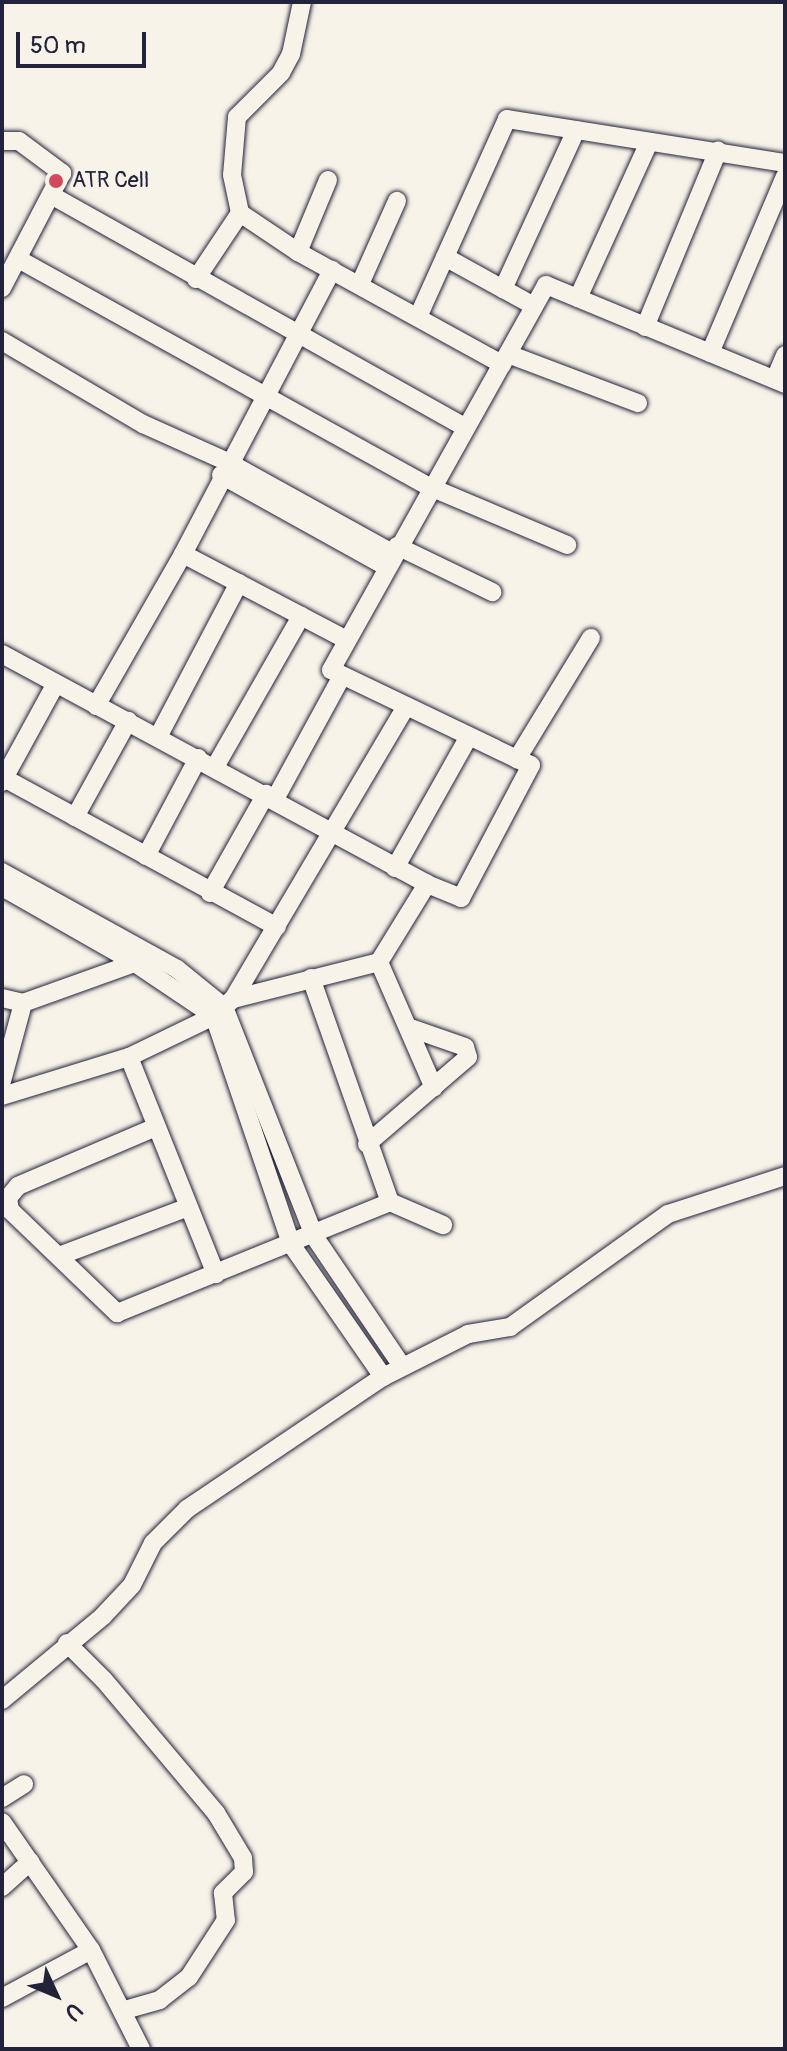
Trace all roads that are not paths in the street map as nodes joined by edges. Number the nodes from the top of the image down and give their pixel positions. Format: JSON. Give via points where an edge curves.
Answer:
{"nodes":[{"id":1,"x":302,"y":2,"type":"edge"},
{"id":2,"x":576,"y":130,"type":"junction"},
{"id":3,"x":2,"y":141,"type":"edge"},
{"id":4,"x":649,"y":142,"type":"junction"},
{"id":5,"x":718,"y":151,"type":"junction"},
{"id":6,"x":785,"y":163,"type":"edge"},
{"id":7,"x":785,"y":176,"type":"edge"},
{"id":8,"x":328,"y":180,"type":"dead end"},
{"id":9,"x":51,"y":195,"type":"junction"},
{"id":10,"x":397,"y":201,"type":"dead end"},
{"id":11,"x":240,"y":213,"type":"junction"},
{"id":12,"x":298,"y":252,"type":"junction"},
{"id":13,"x":445,"y":257,"type":"junction"},
{"id":14,"x":20,"y":260,"type":"junction"},
{"id":15,"x":332,"y":270,"type":"junction"},
{"id":16,"x":196,"y":279,"type":"junction"},
{"id":17,"x":360,"y":284,"type":"junction"},
{"id":18,"x":2,"y":288,"type":"edge"},
{"id":19,"x":503,"y":289,"type":"junction"},
{"id":20,"x":578,"y":298,"type":"junction"},
{"id":21,"x":534,"y":306,"type":"junction"},
{"id":22,"x":418,"y":317,"type":"junction"},
{"id":23,"x":645,"y":327,"type":"junction"},
{"id":24,"x":299,"y":336,"type":"junction"},
{"id":25,"x":2,"y":341,"type":"edge"},
{"id":26,"x":710,"y":353,"type":"junction"},
{"id":27,"x":785,"y":355,"type":"edge"},
{"id":28,"x":505,"y":359,"type":"junction"},
{"id":29,"x":780,"y":382,"type":"edge"},
{"id":30,"x":264,"y":399,"type":"junction"},
{"id":31,"x":638,"y":403,"type":"dead end"},
{"id":32,"x":465,"y":427,"type":"junction"},
{"id":33,"x":225,"y":469,"type":"junction"},
{"id":34,"x":430,"y":487,"type":"junction"},
{"id":35,"x":567,"y":545,"type":"dead end"},
{"id":36,"x":183,"y":554,"type":"junction"},
{"id":37,"x":393,"y":556,"type":"junction"},
{"id":38,"x":239,"y":583,"type":"junction"},
{"id":39,"x":492,"y":592,"type":"dead end"},
{"id":40,"x":301,"y":616,"type":"junction"},
{"id":41,"x":591,"y":638,"type":"dead end"},
{"id":42,"x":347,"y":640,"type":"junction"},
{"id":43,"x":2,"y":654,"type":"edge"},
{"id":44,"x":342,"y":676,"type":"junction"},
{"id":45,"x":55,"y":685,"type":"junction"},
{"id":46,"x":96,"y":706,"type":"junction"},
{"id":47,"x":406,"y":706,"type":"junction"},
{"id":48,"x":128,"y":721,"type":"junction"},
{"id":49,"x":469,"y":736,"type":"junction"},
{"id":50,"x":158,"y":737,"type":"junction"},
{"id":51,"x":517,"y":759,"type":"junction"},
{"id":52,"x":206,"y":762,"type":"junction"},
{"id":53,"x":3,"y":779,"type":"edge"},
{"id":54,"x":270,"y":796,"type":"junction"},
{"id":55,"x":75,"y":817,"type":"junction"},
{"id":56,"x":335,"y":831,"type":"junction"},
{"id":57,"x":146,"y":856,"type":"junction"},
{"id":58,"x":395,"y":868,"type":"junction"},
{"id":59,"x":2,"y":872,"type":"edge"},
{"id":60,"x":427,"y":884,"type":"junction"},
{"id":61,"x":2,"y":887,"type":"edge"},
{"id":62,"x":210,"y":893,"type":"junction"},
{"id":63,"x":277,"y":927,"type":"junction"},
{"id":64,"x":379,"y":962,"type":"junction"},
{"id":65,"x":135,"y":963,"type":"junction"},
{"id":66,"x":311,"y":978,"type":"junction"},
{"id":67,"x":3,"y":998,"type":"edge"},
{"id":68,"x":23,"y":1003,"type":"junction"},
{"id":69,"x":224,"y":1007,"type":"junction"},
{"id":70,"x":408,"y":1027,"type":"junction"},
{"id":71,"x":129,"y":1057,"type":"junction"},
{"id":72,"x":2,"y":1081,"type":"edge"},
{"id":73,"x":434,"y":1088,"type":"junction"},
{"id":74,"x":2,"y":1096,"type":"edge"},
{"id":75,"x":156,"y":1127,"type":"junction"},
{"id":76,"x":367,"y":1144,"type":"junction"},
{"id":77,"x":785,"y":1176,"type":"edge"},
{"id":78,"x":390,"y":1202,"type":"junction"},
{"id":79,"x":186,"y":1208,"type":"junction"},
{"id":80,"x":443,"y":1225,"type":"dead end"},
{"id":81,"x":314,"y":1236,"type":"junction"},
{"id":82,"x":291,"y":1244,"type":"junction"},
{"id":83,"x":59,"y":1256,"type":"junction"},
{"id":84,"x":216,"y":1274,"type":"junction"},
{"id":85,"x":402,"y":1366,"type":"junction"},
{"id":86,"x":383,"y":1377,"type":"junction"},
{"id":87,"x":67,"y":1643,"type":"junction"},
{"id":88,"x":2,"y":1700,"type":"edge"},
{"id":89,"x":24,"y":1784,"type":"dead end"},
{"id":90,"x":2,"y":1798,"type":"edge"},
{"id":91,"x":2,"y":1822,"type":"edge"},
{"id":92,"x":30,"y":1862,"type":"junction"},
{"id":93,"x":2,"y":1887,"type":"edge"},
{"id":94,"x":91,"y":1950,"type":"junction"},
{"id":95,"x":2,"y":1998,"type":"edge"},
{"id":96,"x":124,"y":2010,"type":"junction"},
{"id":97,"x":141,"y":2049,"type":"edge"}],
"edges":[{"from":1,"to":11,"type":"street","via":[[291,54],[281,73],[237,117],[232,175]]},
{"from":2,"to":4,"type":"street"},
{"from":2,"to":13,"type":"street","via":[[507,119]]},
{"from":2,"to":19,"type":"street"},
{"from":3,"to":9,"type":"street","via":[[19,141],[59,169],[61,177]]},
{"from":4,"to":5,"type":"street"},
{"from":4,"to":20,"type":"street"},
{"from":5,"to":6,"type":"street"},
{"from":5,"to":23,"type":"street"},
{"from":7,"to":26,"type":"street"},
{"from":8,"to":12,"type":"street"},
{"from":9,"to":14,"type":"street"},
{"from":9,"to":16,"type":"street"},
{"from":10,"to":17,"type":"street"},
{"from":11,"to":12,"type":"street"},
{"from":11,"to":16,"type":"street"},
{"from":12,"to":15,"type":"street"},
{"from":13,"to":19,"type":"street"},
{"from":13,"to":22,"type":"street"},
{"from":14,"to":18,"type":"street"},
{"from":14,"to":30,"type":"street"},
{"from":15,"to":17,"type":"street"},
{"from":15,"to":24,"type":"street"},
{"from":16,"to":24,"type":"street"},
{"from":17,"to":22,"type":"street"},
{"from":19,"to":21,"type":"street"},
{"from":20,"to":21,"type":"street","via":[[546,285]]},
{"from":20,"to":23,"type":"street"},
{"from":21,"to":28,"type":"street"},
{"from":22,"to":28,"type":"street"},
{"from":23,"to":26,"type":"street"},
{"from":24,"to":30,"type":"street"},
{"from":24,"to":32,"type":"street"},
{"from":25,"to":33,"type":"street"},
{"from":26,"to":29,"type":"street"},
{"from":27,"to":29,"type":"street"},
{"from":28,"to":31,"type":"street"},
{"from":28,"to":32,"type":"street"},
{"from":30,"to":33,"type":"street"},
{"from":30,"to":34,"type":"street"},
{"from":32,"to":34,"type":"street"},
{"from":33,"to":36,"type":"street"},
{"from":33,"to":37,"type":"street"},
{"from":34,"to":35,"type":"street"},
{"from":34,"to":37,"type":"street"},
{"from":36,"to":38,"type":"street"},
{"from":36,"to":46,"type":"street"},
{"from":37,"to":39,"type":"street"},
{"from":37,"to":42,"type":"street"},
{"from":38,"to":40,"type":"street"},
{"from":38,"to":50,"type":"street"},
{"from":40,"to":42,"type":"street"},
{"from":40,"to":52,"type":"street"},
{"from":41,"to":51,"type":"street"},
{"from":42,"to":44,"type":"street","via":[[331,670]]},
{"from":43,"to":45,"type":"street"},
{"from":44,"to":47,"type":"street"},
{"from":44,"to":54,"type":"street"},
{"from":45,"to":46,"type":"street"},
{"from":45,"to":53,"type":"street"},
{"from":46,"to":48,"type":"street"},
{"from":47,"to":49,"type":"street"},
{"from":47,"to":56,"type":"street"},
{"from":48,"to":50,"type":"street"},
{"from":48,"to":55,"type":"street"},
{"from":49,"to":51,"type":"street"},
{"from":49,"to":58,"type":"street"},
{"from":50,"to":52,"type":"street"},
{"from":51,"to":60,"type":"street","via":[[531,765],[461,898]]},
{"from":52,"to":54,"type":"street"},
{"from":52,"to":57,"type":"street"},
{"from":53,"to":55,"type":"street"},
{"from":54,"to":56,"type":"street"},
{"from":54,"to":62,"type":"street"},
{"from":55,"to":57,"type":"street"},
{"from":56,"to":58,"type":"street"},
{"from":56,"to":63,"type":"street"},
{"from":57,"to":62,"type":"street"},
{"from":58,"to":60,"type":"street"},
{"from":59,"to":69,"type":"street","via":[[177,969]]},
{"from":60,"to":64,"type":"street"},
{"from":61,"to":65,"type":"street"},
{"from":62,"to":63,"type":"street"},
{"from":63,"to":69,"type":"street"},
{"from":64,"to":66,"type":"street"},
{"from":64,"to":70,"type":"street"},
{"from":65,"to":68,"type":"street"},
{"from":65,"to":69,"type":"street"},
{"from":66,"to":69,"type":"street"},
{"from":66,"to":76,"type":"street"},
{"from":67,"to":68,"type":"street"},
{"from":68,"to":72,"type":"street"},
{"from":69,"to":71,"type":"street"},
{"from":69,"to":81,"type":"street"},
{"from":69,"to":82,"type":"street"},
{"from":70,"to":73,"type":"street"},
{"from":70,"to":73,"type":"street","via":[[469,1051]]},
{"from":71,"to":74,"type":"street"},
{"from":71,"to":75,"type":"street"},
{"from":73,"to":76,"type":"street"},
{"from":75,"to":79,"type":"street"},
{"from":75,"to":83,"type":"street","via":[[18,1186],[8,1198],[10,1210]]},
{"from":76,"to":78,"type":"street"},
{"from":77,"to":85,"type":"street","via":[[668,1214],[510,1327],[468,1334]]},
{"from":78,"to":80,"type":"street"},
{"from":78,"to":81,"type":"street"},
{"from":79,"to":83,"type":"street"},
{"from":79,"to":84,"type":"street"},
{"from":81,"to":82,"type":"street"},
{"from":81,"to":85,"type":"street"},
{"from":82,"to":84,"type":"street"},
{"from":82,"to":86,"type":"street"},
{"from":83,"to":84,"type":"street","via":[[117,1313]]},
{"from":85,"to":86,"type":"street"},
{"from":86,"to":87,"type":"street","via":[[187,1509],[153,1543],[132,1585]]},
{"from":87,"to":88,"type":"street"},
{"from":87,"to":96,"type":"street","via":[[216,1813],[243,1858],[244,1872],[223,1893],[226,1920],[189,1977],[160,2000]]},
{"from":89,"to":90,"type":"street"},
{"from":91,"to":92,"type":"street"},
{"from":92,"to":93,"type":"street"},
{"from":92,"to":94,"type":"street"},
{"from":94,"to":95,"type":"street"},
{"from":94,"to":96,"type":"street"},
{"from":96,"to":97,"type":"street"}]}
